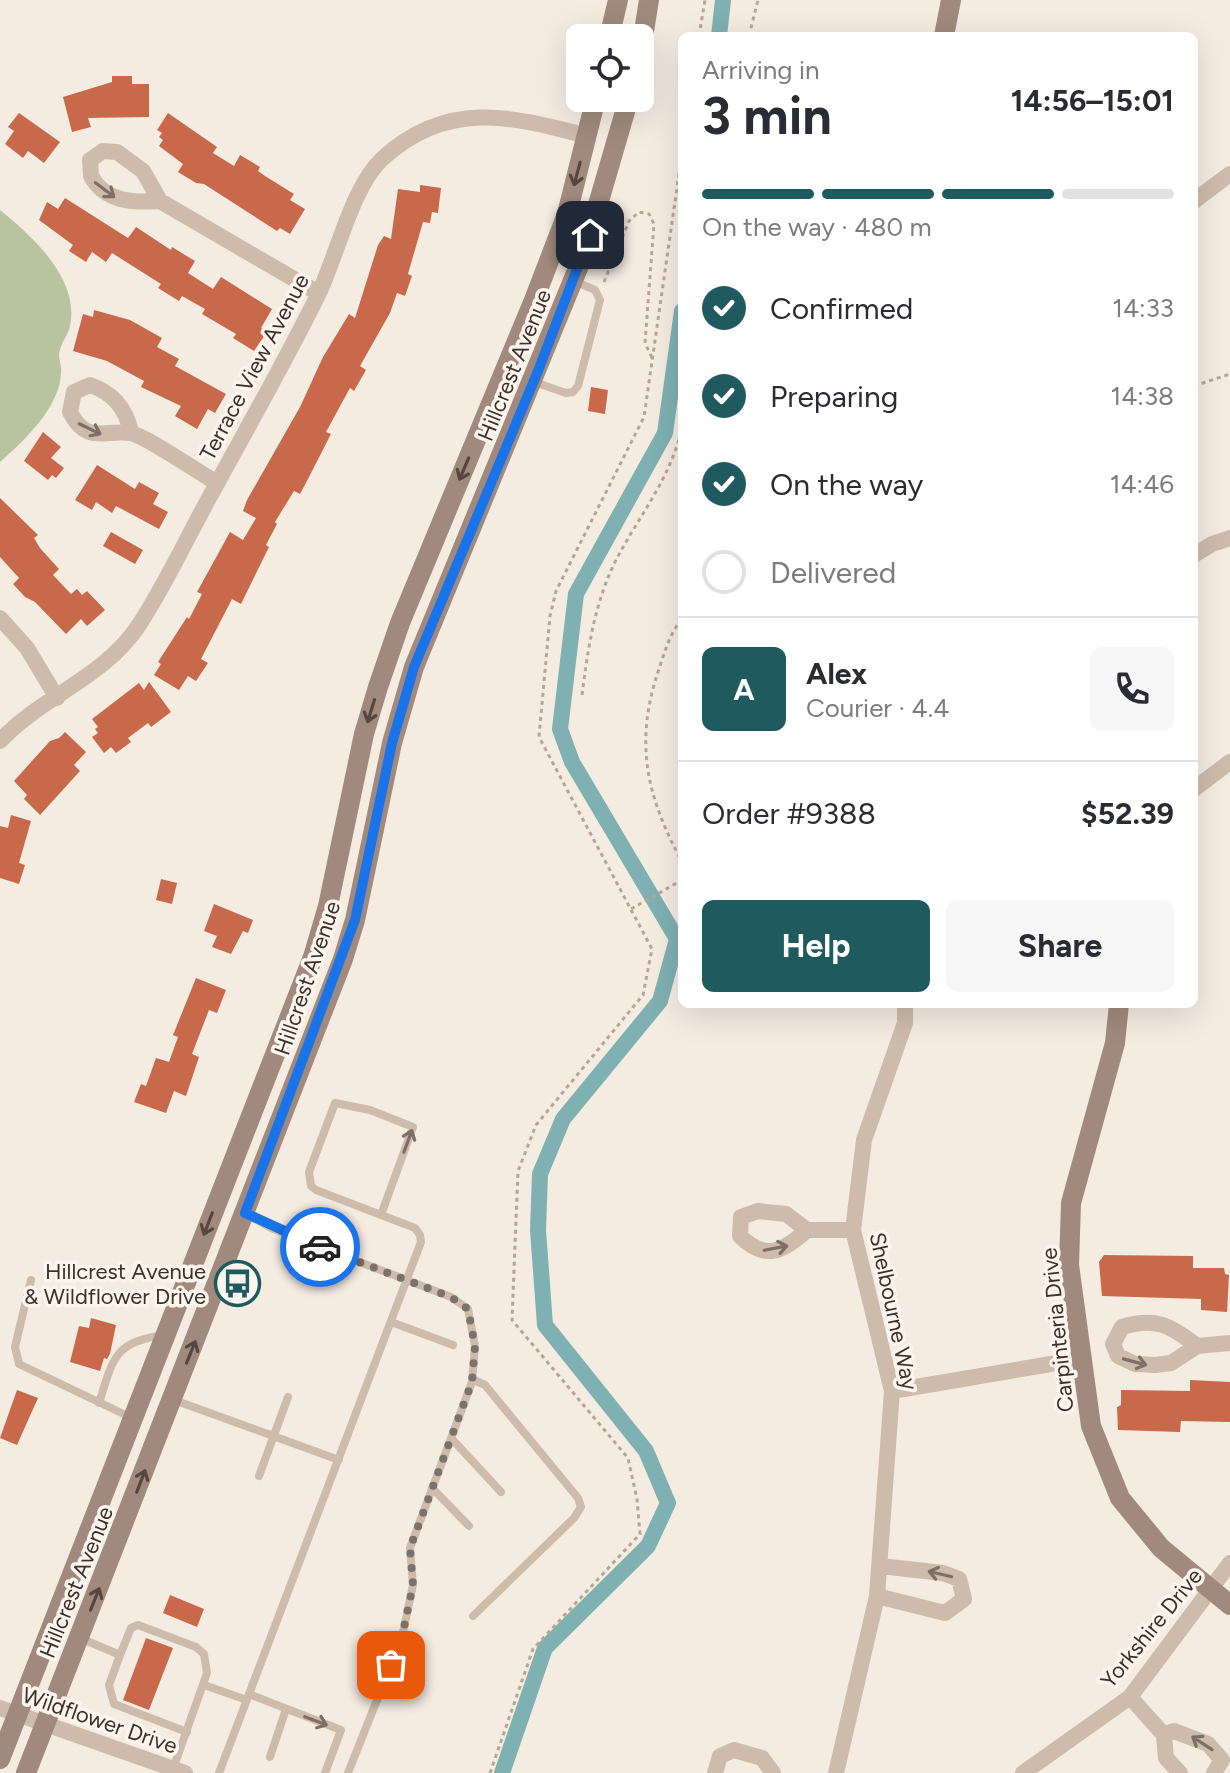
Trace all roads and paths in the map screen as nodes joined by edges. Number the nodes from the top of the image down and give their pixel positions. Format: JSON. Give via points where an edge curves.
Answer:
{"nodes":[{"id":1,"x":618,"y":0,"type":"edge"},
{"id":2,"x":649,"y":0,"type":"edge"},
{"id":3,"x":705,"y":0,"type":"edge"},
{"id":4,"x":758,"y":0,"type":"edge"},
{"id":5,"x":951,"y":0,"type":"edge"},
{"id":6,"x":612,"y":24,"type":"edge"},
{"id":7,"x":645,"y":24,"type":"edge"},
{"id":8,"x":700,"y":32,"type":"edge"},
{"id":9,"x":750,"y":32,"type":"edge"},
{"id":10,"x":945,"y":32,"type":"edge"},
{"id":11,"x":593,"y":112,"type":"edge"},
{"id":12,"x":625,"y":112,"type":"edge"},
{"id":13,"x":587,"y":136,"type":"junction"},
{"id":14,"x":1230,"y":174,"type":"edge"},
{"id":15,"x":678,"y":182,"type":"edge"},
{"id":16,"x":1198,"y":198,"type":"edge"},
{"id":17,"x":160,"y":201,"type":"dead end"},
{"id":18,"x":574,"y":281,"type":"junction"},
{"id":19,"x":603,"y":285,"type":"dead end"},
{"id":20,"x":318,"y":293,"type":"junction"},
{"id":21,"x":653,"y":360,"type":"junction"},
{"id":22,"x":1230,"y":374,"type":"edge"},
{"id":23,"x":534,"y":382,"type":"junction"},
{"id":24,"x":1198,"y":385,"type":"edge"},
{"id":25,"x":131,"y":432,"type":"dead end"},
{"id":26,"x":678,"y":444,"type":"edge"},
{"id":27,"x":217,"y":483,"type":"junction"},
{"id":28,"x":1230,"y":538,"type":"edge"},
{"id":29,"x":1198,"y":553,"type":"edge"},
{"id":30,"x":0,"y":618,"type":"edge"},
{"id":31,"x":678,"y":623,"type":"edge"},
{"id":32,"x":582,"y":695,"type":"dead end"},
{"id":33,"x":57,"y":698,"type":"junction"},
{"id":34,"x":0,"y":741,"type":"edge"},
{"id":35,"x":1230,"y":762,"type":"edge"},
{"id":36,"x":1198,"y":786,"type":"edge"},
{"id":37,"x":678,"y":854,"type":"edge"},
{"id":38,"x":678,"y":882,"type":"edge"},
{"id":39,"x":631,"y":909,"type":"junction"},
{"id":40,"x":905,"y":1008,"type":"edge"},
{"id":41,"x":1119,"y":1008,"type":"edge"},
{"id":42,"x":255,"y":1104,"type":"junction"},
{"id":43,"x":245,"y":1213,"type":"junction"},
{"id":44,"x":381,"y":1215,"type":"junction"},
{"id":45,"x":807,"y":1230,"type":"dead end"},
{"id":46,"x":853,"y":1230,"type":"junction"},
{"id":47,"x":31,"y":1280,"type":"dead end"},
{"id":48,"x":407,"y":1281,"type":"junction"},
{"id":49,"x":391,"y":1322,"type":"junction"},
{"id":50,"x":165,"y":1335,"type":"junction"},
{"id":51,"x":1230,"y":1343,"type":"edge"},
{"id":52,"x":453,"y":1345,"type":"dead end"},
{"id":53,"x":1197,"y":1346,"type":"junction"},
{"id":54,"x":1080,"y":1359,"type":"junction"},
{"id":55,"x":472,"y":1379,"type":"junction"},
{"id":56,"x":892,"y":1391,"type":"junction"},
{"id":57,"x":288,"y":1397,"type":"dead end"},
{"id":58,"x":173,"y":1400,"type":"junction"},
{"id":59,"x":99,"y":1403,"type":"junction"},
{"id":60,"x":133,"y":1418,"type":"junction"},
{"id":61,"x":274,"y":1436,"type":"junction"},
{"id":62,"x":451,"y":1438,"type":"junction"},
{"id":63,"x":339,"y":1460,"type":"junction"},
{"id":64,"x":259,"y":1476,"type":"dead end"},
{"id":65,"x":432,"y":1488,"type":"junction"},
{"id":66,"x":501,"y":1492,"type":"dead end"},
{"id":67,"x":469,"y":1526,"type":"dead end"},
{"id":68,"x":1230,"y":1563,"type":"edge"},
{"id":69,"x":880,"y":1566,"type":"junction"},
{"id":70,"x":1211,"y":1591,"type":"junction"},
{"id":71,"x":877,"y":1596,"type":"junction"},
{"id":72,"x":1230,"y":1605,"type":"edge"},
{"id":73,"x":473,"y":1616,"type":"dead end"},
{"id":74,"x":80,"y":1638,"type":"junction"},
{"id":75,"x":120,"y":1655,"type":"junction"},
{"id":76,"x":204,"y":1685,"type":"junction"},
{"id":77,"x":248,"y":1697,"type":"junction"},
{"id":78,"x":1130,"y":1697,"type":"junction"},
{"id":79,"x":286,"y":1709,"type":"junction"},
{"id":80,"x":9,"y":1711,"type":"edge"},
{"id":81,"x":45,"y":1723,"type":"junction"},
{"id":82,"x":187,"y":1732,"type":"junction"},
{"id":83,"x":1164,"y":1735,"type":"junction"},
{"id":84,"x":270,"y":1757,"type":"dead end"},
{"id":85,"x":0,"y":1759,"type":"edge"},
{"id":86,"x":150,"y":1767,"type":"edge"},
{"id":87,"x":179,"y":1771,"type":"edge"},
{"id":88,"x":26,"y":1773,"type":"edge"},
{"id":89,"x":219,"y":1773,"type":"edge"},
{"id":90,"x":325,"y":1773,"type":"edge"},
{"id":91,"x":348,"y":1773,"type":"edge"},
{"id":92,"x":490,"y":1773,"type":"edge"},
{"id":93,"x":715,"y":1773,"type":"edge"},
{"id":94,"x":773,"y":1773,"type":"edge"},
{"id":95,"x":836,"y":1773,"type":"edge"},
{"id":96,"x":1023,"y":1773,"type":"edge"},
{"id":97,"x":1180,"y":1773,"type":"edge"},
{"id":98,"x":1214,"y":1773,"type":"edge"}],
"edges":[{"from":1,"to":6,"type":"main road"},
{"from":2,"to":7,"type":"main road"},
{"from":3,"to":8,"type":"path"},
{"from":4,"to":9,"type":"path"},
{"from":5,"to":10,"type":"main road"},
{"from":11,"to":13,"type":"main road","name":"Hillcrest Avenue"},
{"from":12,"to":18,"type":"main road","name":"Hillcrest Avenue"},
{"from":13,"to":20,"type":"street","name":"Terrace View Avenue","via":[[516,118],[477,115],[450,120],[414,137],[383,158],[361,187]]},
{"from":13,"to":42,"type":"main road","name":"Hillcrest Avenue","one_way":true,"via":[[567,214],[378,687],[322,930]]},
{"from":14,"to":16,"type":"street"},
{"from":15,"to":21,"type":"path"},
{"from":17,"to":20,"type":"street"},
{"from":18,"to":23,"type":"main road","name":"Hillcrest Avenue"},
{"from":18,"to":23,"type":"lane","via":[[595,290],[600,300],[578,386],[566,393]]},
{"from":19,"to":21,"type":"path","via":[[629,221],[639,212],[649,214],[654,224],[645,343]]},
{"from":20,"to":27,"type":"street","name":"Terrace View Avenue"},
{"from":21,"to":39,"type":"path","via":[[638,432],[556,591],[539,737]]},
{"from":22,"to":24,"type":"path"},
{"from":23,"to":43,"type":"main road","name":"Hillcrest Avenue","via":[[414,667],[392,743],[355,920]]},
{"from":25,"to":27,"type":"street"},
{"from":26,"to":32,"type":"path","via":[[598,601]]},
{"from":27,"to":33,"type":"street","name":"Terrace View Avenue","via":[[137,627],[107,661]]},
{"from":28,"to":29,"type":"street"},
{"from":30,"to":33,"type":"street","via":[[27,648]]},
{"from":31,"to":37,"type":"path","via":[[648,703],[644,755],[664,828]]},
{"from":33,"to":34,"type":"street","name":"Terrace View Avenue"},
{"from":35,"to":36,"type":"street"},
{"from":38,"to":39,"type":"path"},
{"from":39,"to":92,"type":"path","via":[[652,949],[643,995],[536,1125],[518,1171],[512,1320],[628,1458],[640,1534],[533,1649]]},
{"from":40,"to":46,"type":"street","name":"Shelbourne Way","via":[[905,1023],[864,1140]]},
{"from":41,"to":54,"type":"main road","name":"Carpinteria Drive","via":[[1115,1043],[1071,1203],[1069,1265]]},
{"from":42,"to":43,"type":"main road","via":[[236,1187]]},
{"from":42,"to":50,"type":"main road","name":"Hillcrest Avenue","one_way":true},
{"from":43,"to":48,"type":"lane"},
{"from":58,"to":43,"type":"main road","name":"Hillcrest Avenue","one_way":true},
{"from":44,"to":44,"type":"lane","one_way":true,"via":[[413,1127],[335,1103],[309,1172],[311,1186]]},
{"from":44,"to":48,"type":"lane","via":[[420,1235]]},
{"from":45,"to":46,"type":"street"},
{"from":46,"to":56,"type":"street","name":"Shelbourne Way"},
{"from":47,"to":59,"type":"lane","via":[[15,1359],[26,1370]]},
{"from":48,"to":49,"type":"lane"},
{"from":48,"to":55,"type":"lane","via":[[468,1309],[475,1346]]},
{"from":49,"to":52,"type":"lane"},
{"from":49,"to":63,"type":"lane"},
{"from":50,"to":59,"type":"lane","via":[[119,1350]]},
{"from":50,"to":60,"type":"main road","name":"Hillcrest Avenue"},
{"from":51,"to":53,"type":"street"},
{"from":53,"to":53,"type":"street","one_way":true,"via":[[1173,1327],[1143,1321],[1122,1327],[1113,1344],[1118,1356],[1155,1365],[1171,1363]]},
{"from":54,"to":56,"type":"street"},
{"from":54,"to":70,"type":"main road","name":"Carpinteria Drive","via":[[1091,1426],[1120,1498],[1161,1548]]},
{"from":55,"to":62,"type":"lane"},
{"from":55,"to":73,"type":"lane","via":[[485,1385],[581,1507]]},
{"from":56,"to":69,"type":"street","name":"Shelbourne Way"},
{"from":57,"to":61,"type":"lane"},
{"from":58,"to":61,"type":"lane"},
{"from":74,"to":58,"type":"main road","name":"Hillcrest Avenue","one_way":true},
{"from":59,"to":60,"type":"lane"},
{"from":60,"to":80,"type":"main road","name":"Hillcrest Avenue"},
{"from":61,"to":63,"type":"lane"},
{"from":61,"to":64,"type":"lane"},
{"from":62,"to":65,"type":"lane"},
{"from":62,"to":66,"type":"lane"},
{"from":63,"to":77,"type":"lane"},
{"from":65,"to":67,"type":"lane"},
{"from":65,"to":91,"type":"lane","via":[[410,1548],[413,1585],[402,1637]]},
{"from":68,"to":70,"type":"street","name":"Yorkshire Drive"},
{"from":69,"to":71,"type":"street","name":"Shelbourne Way"},
{"from":71,"to":69,"type":"street","one_way":true,"via":[[945,1613],[964,1599],[959,1579]]},
{"from":70,"to":72,"type":"main road","name":"Carpinteria Drive"},
{"from":70,"to":78,"type":"street","name":"Yorkshire Drive"},
{"from":71,"to":95,"type":"street","name":"Shelbourne Way"},
{"from":74,"to":75,"type":"lane"},
{"from":74,"to":81,"type":"main road","name":"Hillcrest Avenue"},
{"from":75,"to":76,"type":"lane","via":[[131,1628],[143,1626],[201,1650],[208,1664]]},
{"from":75,"to":82,"type":"lane","via":[[108,1692],[114,1704]]},
{"from":76,"to":77,"type":"lane"},
{"from":76,"to":82,"type":"lane"},
{"from":77,"to":79,"type":"lane"},
{"from":77,"to":89,"type":"lane"},
{"from":78,"to":83,"type":"street"},
{"from":78,"to":96,"type":"street","name":"Yorkshire Drive"},
{"from":79,"to":84,"type":"lane"},
{"from":79,"to":90,"type":"lane","one_way":true,"via":[[341,1730]]},
{"from":80,"to":81,"type":"street","name":"Wildflower Drive"},
{"from":80,"to":85,"type":"main road","name":"Hillcrest Avenue"},
{"from":81,"to":86,"type":"street","name":"Wildflower Drive"},
{"from":81,"to":88,"type":"main road","name":"Hillcrest Avenue"},
{"from":82,"to":87,"type":"lane"},
{"from":83,"to":97,"type":"street","via":[[1166,1758]]},
{"from":98,"to":83,"type":"street","one_way":true,"via":[[1222,1760],[1208,1744],[1174,1731]]},
{"from":86,"to":87,"type":"street","name":"Wildflower Drive"},
{"from":93,"to":94,"type":"street","via":[[720,1756],[734,1750],[762,1758]]}]}
